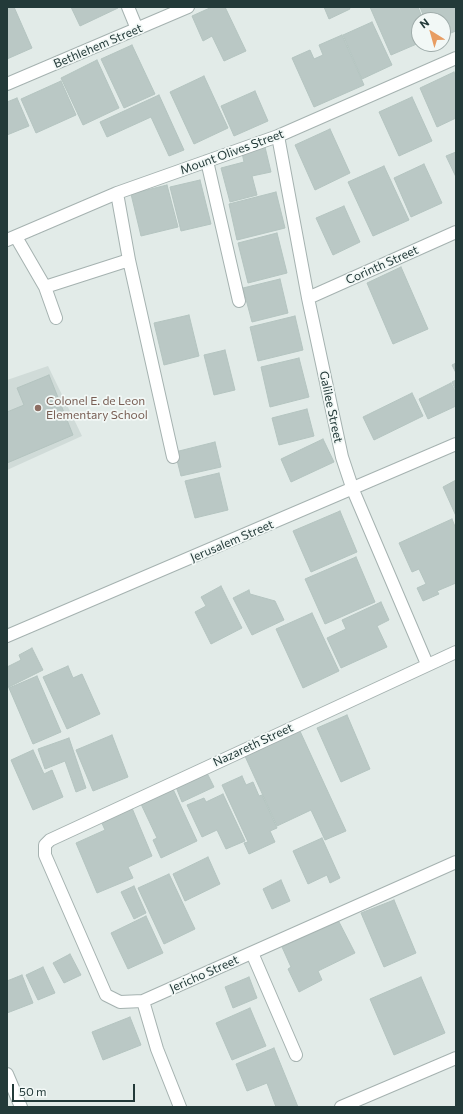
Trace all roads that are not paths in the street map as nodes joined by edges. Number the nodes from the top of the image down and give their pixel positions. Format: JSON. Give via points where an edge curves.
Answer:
{"nodes":[{"id":1,"x":128,"y":7,"type":"edge"},
{"id":2,"x":188,"y":7,"type":"edge"},
{"id":3,"x":137,"y":29,"type":"junction"},
{"id":4,"x":456,"y":58,"type":"edge"},
{"id":5,"x":7,"y":84,"type":"edge"},
{"id":6,"x":278,"y":136,"type":"junction"},
{"id":7,"x":207,"y":161,"type":"junction"},
{"id":8,"x":118,"y":193,"type":"junction"},
{"id":9,"x":456,"y":232,"type":"edge"},
{"id":10,"x":11,"y":239,"type":"edge"},
{"id":11,"x":129,"y":260,"type":"junction"},
{"id":12,"x":45,"y":287,"type":"junction"},
{"id":13,"x":308,"y":298,"type":"junction"},
{"id":14,"x":239,"y":301,"type":"dead end"},
{"id":15,"x":56,"y":318,"type":"dead end"},
{"id":16,"x":456,"y":444,"type":"edge"},
{"id":17,"x":173,"y":457,"type":"dead end"},
{"id":18,"x":353,"y":490,"type":"junction"},
{"id":19,"x":7,"y":636,"type":"edge"},
{"id":20,"x":456,"y":652,"type":"edge"},
{"id":21,"x":427,"y":664,"type":"junction"},
{"id":22,"x":50,"y":840,"type":"joint"},
{"id":23,"x":456,"y":862,"type":"edge"},
{"id":24,"x":252,"y":953,"type":"junction"},
{"id":25,"x":143,"y":1001,"type":"junction"},
{"id":26,"x":296,"y":1055,"type":"dead end"},
{"id":27,"x":456,"y":1058,"type":"edge"},
{"id":28,"x":7,"y":1074,"type":"edge"},
{"id":29,"x":21,"y":1107,"type":"edge"},
{"id":30,"x":180,"y":1107,"type":"edge"},
{"id":31,"x":342,"y":1107,"type":"edge"}],
"edges":[{"from":1,"to":3,"type":"street"},
{"from":2,"to":3,"type":"street","name":"Bethlehem Street"},
{"from":3,"to":5,"type":"street","name":"Bethlehem Street"},
{"from":4,"to":6,"type":"street","name":"Mount Olives Street"},
{"from":6,"to":7,"type":"street","name":"Mount Olives Street"},
{"from":6,"to":13,"type":"street","name":"Galilee Street"},
{"from":7,"to":8,"type":"street","name":"Mount Olives Street"},
{"from":7,"to":14,"type":"street"},
{"from":8,"to":10,"type":"street","name":"Mount Olives Street"},
{"from":8,"to":11,"type":"street"},
{"from":9,"to":13,"type":"street","name":"Corinth Street"},
{"from":10,"to":12,"type":"street"},
{"from":11,"to":12,"type":"street"},
{"from":11,"to":17,"type":"street"},
{"from":12,"to":15,"type":"street"},
{"from":13,"to":18,"type":"street","name":"Galilee Street","via":[[342,457]]},
{"from":16,"to":18,"type":"street","name":"Jerusalem Street"},
{"from":18,"to":19,"type":"street","name":"Jerusalem Street"},
{"from":18,"to":21,"type":"street","name":"Galilee Street"},
{"from":20,"to":21,"type":"street","name":"Nazareth Street"},
{"from":21,"to":22,"type":"street","name":"Nazareth Street"},
{"from":22,"to":25,"type":"street","name":"Jericho Street","via":[[45,845],[45,855],[106,995],[120,1002]]},
{"from":23,"to":24,"type":"street","name":"Jericho Street"},
{"from":24,"to":25,"type":"street","name":"Jericho Street"},
{"from":24,"to":26,"type":"street"},
{"from":25,"to":30,"type":"street","via":[[157,1049]]},
{"from":27,"to":31,"type":"street"},
{"from":28,"to":29,"type":"street"}]}
